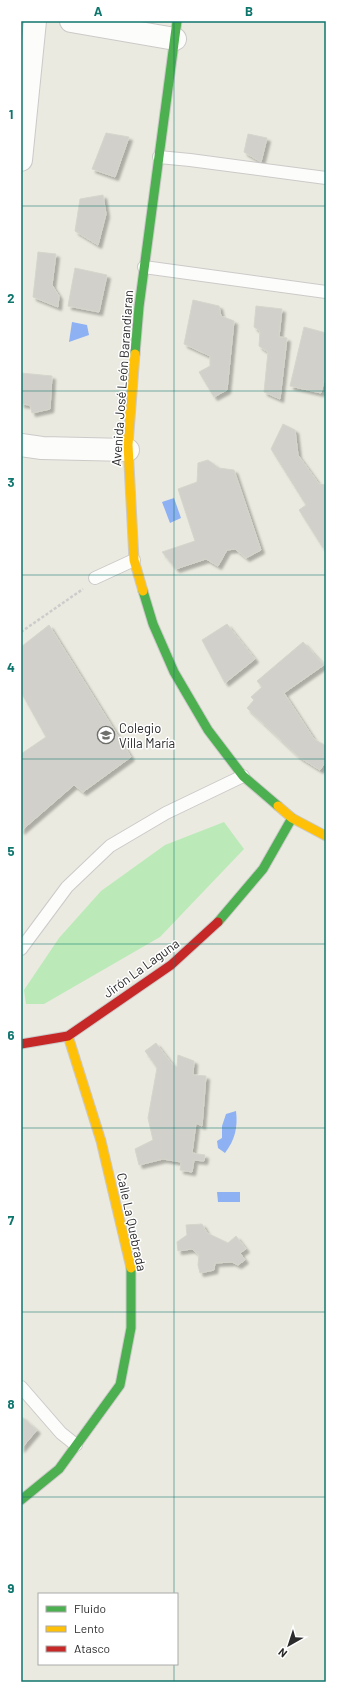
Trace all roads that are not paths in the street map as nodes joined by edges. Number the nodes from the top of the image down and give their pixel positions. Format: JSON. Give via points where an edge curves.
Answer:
{"nodes":[{"id":1,"x":35,"y":21,"type":"edge"},
{"id":2,"x":71,"y":21,"type":"edge"},
{"id":3,"x":176,"y":30,"type":"edge"},
{"id":4,"x":159,"y":157,"type":"junction"},
{"id":5,"x":21,"y":160,"type":"edge"},
{"id":6,"x":326,"y":178,"type":"edge"},
{"id":7,"x":144,"y":267,"type":"junction"},
{"id":8,"x":326,"y":292,"type":"edge"},
{"id":9,"x":21,"y":445,"type":"edge"},
{"id":10,"x":128,"y":450,"type":"junction"},
{"id":11,"x":134,"y":560,"type":"junction"},
{"id":12,"x":95,"y":578,"type":"dead end"},
{"id":13,"x":243,"y":776,"type":"junction"},
{"id":14,"x":292,"y":818,"type":"junction"},
{"id":15,"x":326,"y":836,"type":"edge"},
{"id":16,"x":21,"y":949,"type":"edge"},
{"id":17,"x":68,"y":1036,"type":"junction"},
{"id":18,"x":21,"y":1044,"type":"edge"},
{"id":19,"x":21,"y":1387,"type":"edge"},
{"id":20,"x":76,"y":1445,"type":"junction"},
{"id":21,"x":21,"y":1500,"type":"edge"}],
"edges":[{"from":1,"to":5,"type":"street"},
{"from":2,"to":3,"type":"street"},
{"from":3,"to":4,"type":"street","name":"Avenida José León Barandiaran"},
{"from":4,"to":6,"type":"lane"},
{"from":4,"to":7,"type":"street","name":"Avenida José León Barandiaran"},
{"from":7,"to":8,"type":"lane"},
{"from":7,"to":10,"type":"street","name":"Avenida José León Barandiaran"},
{"from":9,"to":10,"type":"street","via":[[42,448]]},
{"from":10,"to":11,"type":"street","name":"Avenida José León Barandiaran"},
{"from":11,"to":12,"type":"lane"},
{"from":11,"to":13,"type":"street","name":"Avenida José León Barandiaran","via":[[153,624],[174,672],[208,730]]},
{"from":13,"to":14,"type":"street","name":"Avenida José León Barandiaran"},
{"from":13,"to":16,"type":"lane","via":[[166,813],[110,846],[67,887]]},
{"from":14,"to":15,"type":"street","name":"Avenida José León Barandiaran"},
{"from":14,"to":17,"type":"street","name":"Jirón La Laguna","via":[[263,869],[215,925],[171,965]]},
{"from":17,"to":18,"type":"street","name":"Jirón La Laguna"},
{"from":17,"to":20,"type":"street","name":"Calle La Quebrada","via":[[101,1141],[131,1269],[131,1328],[120,1385]]},
{"from":19,"to":20,"type":"lane","via":[[61,1433]]},
{"from":20,"to":21,"type":"street","name":"Calle La Quebrada","via":[[59,1469]]}]}
